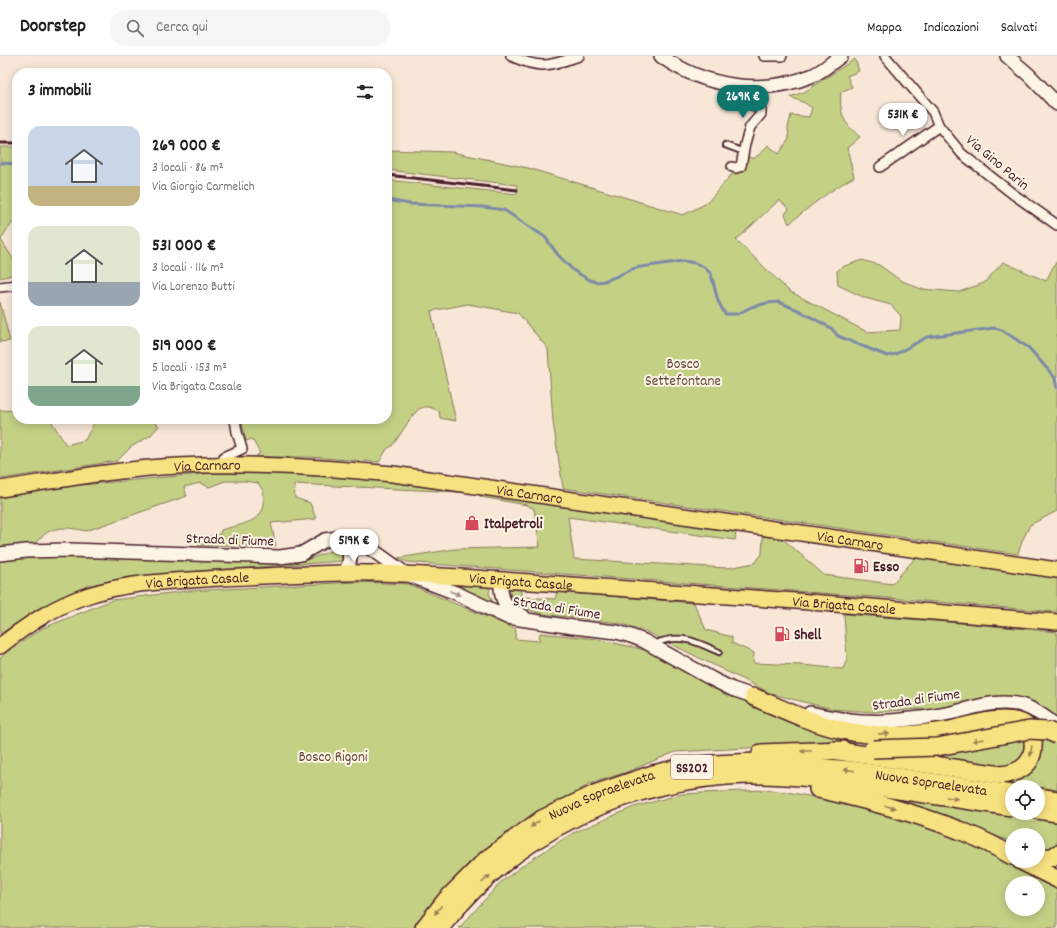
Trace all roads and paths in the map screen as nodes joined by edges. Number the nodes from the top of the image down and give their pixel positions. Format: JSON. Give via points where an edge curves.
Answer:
{"nodes":[{"id":1,"x":511,"y":56,"type":"edge"},
{"id":2,"x":579,"y":56,"type":"edge"},
{"id":3,"x":660,"y":56,"type":"edge"},
{"id":4,"x":764,"y":56,"type":"edge"},
{"id":5,"x":782,"y":56,"type":"edge"},
{"id":6,"x":840,"y":56,"type":"edge"},
{"id":7,"x":885,"y":56,"type":"edge"},
{"id":8,"x":1007,"y":56,"type":"edge"},
{"id":9,"x":744,"y":87,"type":"junction"},
{"id":10,"x":1057,"y":104,"type":"edge"},
{"id":11,"x":939,"y":126,"type":"junction"},
{"id":12,"x":725,"y":145,"type":"dead end"},
{"id":13,"x":744,"y":152,"type":"junction"},
{"id":14,"x":732,"y":167,"type":"dead end"},
{"id":15,"x":880,"y":167,"type":"dead end"},
{"id":16,"x":1057,"y":225,"type":"edge"},
{"id":17,"x":12,"y":285,"type":"edge"},
{"id":18,"x":0,"y":287,"type":"edge"},
{"id":19,"x":236,"y":424,"type":"edge"},
{"id":20,"x":223,"y":465,"type":"junction"},
{"id":21,"x":0,"y":489,"type":"edge"},
{"id":22,"x":347,"y":548,"type":"junction"},
{"id":23,"x":0,"y":554,"type":"edge"},
{"id":24,"x":301,"y":554,"type":"junction"},
{"id":25,"x":1057,"y":570,"type":"edge"},
{"id":26,"x":344,"y":573,"type":"junction"},
{"id":27,"x":406,"y":574,"type":"junction"},
{"id":28,"x":501,"y":580,"type":"junction"},
{"id":29,"x":534,"y":621,"type":"junction"},
{"id":30,"x":1057,"y":622,"type":"edge"},
{"id":31,"x":652,"y":645,"type":"junction"},
{"id":32,"x":0,"y":646,"type":"edge"},
{"id":33,"x":719,"y":652,"type":"dead end"},
{"id":34,"x":754,"y":697,"type":"junction"},
{"id":35,"x":1057,"y":727,"type":"edge"},
{"id":36,"x":1057,"y":735,"type":"edge"},
{"id":37,"x":832,"y":750,"type":"junction"},
{"id":38,"x":656,"y":780,"type":"junction"},
{"id":39,"x":1005,"y":793,"type":"edge"},
{"id":40,"x":1045,"y":799,"type":"edge"},
{"id":41,"x":1057,"y":800,"type":"edge"},
{"id":42,"x":1005,"y":805,"type":"edge"},
{"id":43,"x":1045,"y":811,"type":"edge"},
{"id":44,"x":1057,"y":813,"type":"edge"},
{"id":45,"x":995,"y":845,"type":"junction"},
{"id":46,"x":1005,"y":849,"type":"edge"},
{"id":47,"x":1005,"y":851,"type":"edge"},
{"id":48,"x":1057,"y":854,"type":"edge"},
{"id":49,"x":1045,"y":858,"type":"edge"},
{"id":50,"x":1035,"y":868,"type":"edge"},
{"id":51,"x":1057,"y":879,"type":"edge"},
{"id":52,"x":424,"y":928,"type":"edge"},
{"id":53,"x":440,"y":928,"type":"edge"}],
"edges":[{"from":1,"to":2,"type":"street","via":[[537,66],[547,66]]},
{"from":3,"to":9,"type":"main road","via":[[692,73],[719,83]]},
{"from":4,"to":5,"type":"street"},
{"from":6,"to":9,"type":"main road","via":[[813,76],[773,87]]},
{"from":7,"to":11,"type":"street","name":"Via Gino Parin","via":[[933,112]]},
{"from":8,"to":10,"type":"main road"},
{"from":9,"to":13,"type":"street","via":[[746,100],[761,110],[761,114],[750,127]]},
{"from":11,"to":15,"type":"street"},
{"from":11,"to":16,"type":"street","name":"Via Gino Parin","via":[[962,154]]},
{"from":12,"to":13,"type":"lane"},
{"from":13,"to":14,"type":"street","via":[[741,166]]},
{"from":17,"to":18,"type":"street"},
{"from":19,"to":20,"type":"street","via":[[242,449],[224,457]]},
{"from":20,"to":21,"type":"main road","name":"Via Carnaro","via":[[138,469]]},
{"from":20,"to":25,"type":"main road","name":"Via Carnaro","via":[[332,468],[393,474]]},
{"from":22,"to":24,"type":"main road","via":[[332,546]]},
{"from":22,"to":26,"type":"main road","via":[[350,559]]},
{"from":22,"to":27,"type":"main road"},
{"from":23,"to":24,"type":"main road","name":"Strada di Fiume","via":[[69,550],[280,557]]},
{"from":24,"to":27,"type":"main road","name":"Strada di Fiume","via":[[325,540],[349,539],[371,549]]},
{"from":26,"to":27,"type":"main road","name":"Via Brigata Casale"},
{"from":26,"to":32,"type":"main road","name":"Via Brigata Casale","via":[[167,582],[112,588],[58,608],[36,620]]},
{"from":27,"to":28,"type":"main road","name":"Via Brigata Casale"},
{"from":27,"to":29,"type":"main road","name":"Strada di Fiume","one_way":true,"via":[[508,617]]},
{"from":28,"to":29,"type":"main road","via":[[501,596],[505,604],[512,611]]},
{"from":28,"to":30,"type":"main road","name":"Via Brigata Casale"},
{"from":29,"to":31,"type":"main road","name":"Strada di Fiume","via":[[617,632]]},
{"from":31,"to":33,"type":"lane","via":[[669,639],[685,639]]},
{"from":31,"to":34,"type":"main road","name":"Strada di Fiume","via":[[712,680]]},
{"from":34,"to":35,"type":"main road","name":"Strada di Fiume","via":[[840,720],[882,722],[922,718],[995,703],[1010,703],[1045,716]]},
{"from":34,"to":37,"type":"highway","one_way":true,"via":[[842,730],[877,734],[939,732],[995,720],[1018,722],[1025,724],[1029,729],[1033,749],[1027,765],[1019,771],[1001,775]]},
{"from":36,"to":37,"type":"highway","one_way":true,"bridge":true,"via":[[1048,731],[1029,730],[937,747]]},
{"from":37,"to":38,"type":"highway","one_way":true,"via":[[751,754],[706,760]]},
{"from":39,"to":38,"type":"highway","name":"Nuova Sopraelevata","number":"SS202","one_way":true,"via":[[850,770],[758,762],[680,768]]},
{"from":38,"to":42,"type":"highway","name":"Nuova Sopraelevata","number":"SS202","one_way":true,"via":[[749,775],[805,778]]},
{"from":38,"to":45,"type":"highway","one_way":true,"via":[[746,782],[815,788],[848,795],[944,824]]},
{"from":38,"to":52,"type":"highway","name":"Nuova Sopraelevata","number":"SS202","one_way":true,"via":[[596,793],[542,819],[482,864],[446,900]]},
{"from":53,"to":38,"type":"highway","name":"Nuova Sopraelevata","number":"SS202","one_way":true,"via":[[474,889],[522,849],[576,816],[630,794]]},
{"from":40,"to":41,"type":"highway"},
{"from":43,"to":44,"type":"highway"},
{"from":45,"to":46,"type":"highway"},
{"from":45,"to":47,"type":"highway"},
{"from":48,"to":49,"type":"highway"},
{"from":50,"to":51,"type":"highway"}]}
